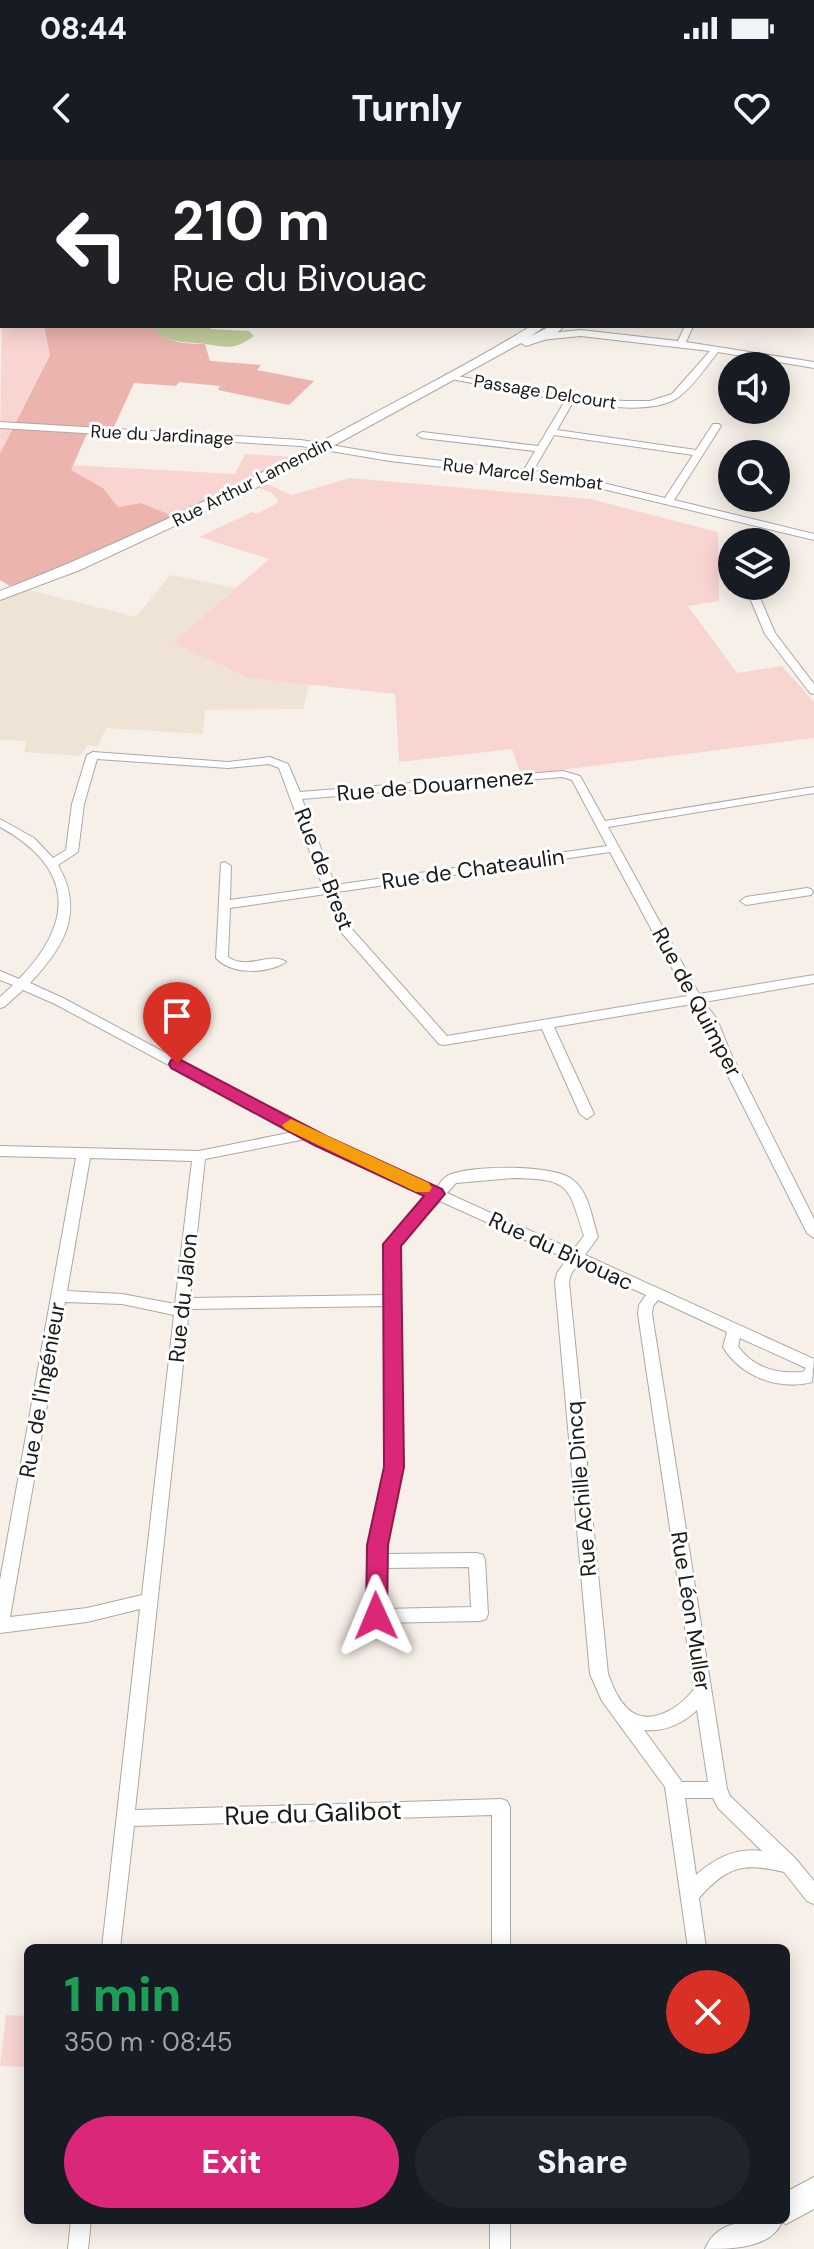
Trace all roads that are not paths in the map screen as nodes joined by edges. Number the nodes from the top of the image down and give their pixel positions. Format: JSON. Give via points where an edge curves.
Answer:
{"nodes":[{"id":1,"x":563,"y":328,"type":"edge"},
{"id":2,"x":688,"y":328,"type":"edge"},
{"id":3,"x":540,"y":332,"type":"edge"},
{"id":4,"x":581,"y":333,"type":"junction"},
{"id":5,"x":681,"y":344,"type":"junction"},
{"id":6,"x":716,"y":350,"type":"junction"},
{"id":7,"x":814,"y":365,"type":"edge"},
{"id":8,"x":449,"y":376,"type":"junction"},
{"id":9,"x":571,"y":398,"type":"junction"},
{"id":10,"x":0,"y":425,"type":"edge"},
{"id":11,"x":716,"y":426,"type":"dead end"},
{"id":12,"x":551,"y":432,"type":"junction"},
{"id":13,"x":422,"y":435,"type":"dead end"},
{"id":14,"x":323,"y":447,"type":"junction"},
{"id":15,"x":541,"y":449,"type":"junction"},
{"id":16,"x":699,"y":453,"type":"junction"},
{"id":17,"x":527,"y":473,"type":"junction"},
{"id":18,"x":669,"y":500,"type":"junction"},
{"id":19,"x":777,"y":528,"type":"edge"},
{"id":20,"x":790,"y":531,"type":"edge"},
{"id":21,"x":814,"y":537,"type":"edge"},
{"id":22,"x":0,"y":596,"type":"edge"},
{"id":23,"x":756,"y":600,"type":"edge"},
{"id":24,"x":814,"y":691,"type":"edge"},
{"id":25,"x":573,"y":776,"type":"joint"},
{"id":26,"x":814,"y":790,"type":"edge"},
{"id":27,"x":296,"y":796,"type":"junction"},
{"id":28,"x":0,"y":822,"type":"edge"},
{"id":29,"x":602,"y":825,"type":"junction"},
{"id":30,"x":615,"y":848,"type":"junction"},
{"id":31,"x":52,"y":863,"type":"junction"},
{"id":32,"x":225,"y":866,"type":"dead end"},
{"id":33,"x":331,"y":889,"type":"junction"},
{"id":34,"x":812,"y":895,"type":"edge"},
{"id":35,"x":746,"y":901,"type":"dead end"},
{"id":36,"x":223,"y":905,"type":"junction"},
{"id":37,"x":280,"y":962,"type":"dead end"},
{"id":38,"x":0,"y":975,"type":"edge"},
{"id":39,"x":814,"y":979,"type":"edge"},
{"id":40,"x":20,"y":984,"type":"junction"},
{"id":41,"x":0,"y":994,"type":"edge"},
{"id":42,"x":695,"y":999,"type":"junction"},
{"id":43,"x":0,"y":1004,"type":"edge"},
{"id":44,"x":546,"y":1024,"type":"junction"},
{"id":45,"x":587,"y":1114,"type":"dead end"},
{"id":46,"x":309,"y":1134,"type":"junction"},
{"id":47,"x":0,"y":1151,"type":"edge"},
{"id":48,"x":84,"y":1153,"type":"junction"},
{"id":49,"x":199,"y":1156,"type":"junction"},
{"id":50,"x":436,"y":1194,"type":"junction"},
{"id":51,"x":814,"y":1233,"type":"edge"},
{"id":52,"x":577,"y":1258,"type":"junction"},
{"id":53,"x":655,"y":1294,"type":"junction"},
{"id":54,"x":59,"y":1296,"type":"junction"},
{"id":55,"x":392,"y":1300,"type":"junction"},
{"id":56,"x":182,"y":1308,"type":"junction"},
{"id":57,"x":735,"y":1329,"type":"junction"},
{"id":58,"x":812,"y":1371,"type":"edge"},
{"id":59,"x":376,"y":1561,"type":"junction"},
{"id":60,"x":149,"y":1600,"type":"junction"},
{"id":61,"x":0,"y":1625,"type":"edge"},
{"id":62,"x":703,"y":1690,"type":"junction"},
{"id":63,"x":626,"y":1717,"type":"junction"},
{"id":64,"x":676,"y":1790,"type":"junction"},
{"id":65,"x":718,"y":1790,"type":"junction"},
{"id":66,"x":125,"y":1818,"type":"junction"},
{"id":67,"x":790,"y":1865,"type":"junction"},
{"id":68,"x":690,"y":1895,"type":"junction"},
{"id":69,"x":814,"y":1895,"type":"edge"},
{"id":70,"x":111,"y":1944,"type":"edge"},
{"id":71,"x":501,"y":1944,"type":"edge"},
{"id":72,"x":696,"y":1944,"type":"edge"},
{"id":73,"x":814,"y":2192,"type":"edge"},
{"id":74,"x":790,"y":2207,"type":"edge"},
{"id":75,"x":81,"y":2224,"type":"edge"},
{"id":76,"x":500,"y":2224,"type":"edge"},
{"id":77,"x":758,"y":2224,"type":"edge"},
{"id":78,"x":731,"y":2235,"type":"edge"},
{"id":79,"x":78,"y":2249,"type":"edge"},
{"id":80,"x":500,"y":2249,"type":"edge"}],
"edges":[{"from":1,"to":4,"type":"street"},
{"from":2,"to":5,"type":"street"},
{"from":3,"to":4,"type":"street"},
{"from":3,"to":8,"type":"street","name":"Rue Arthur Lamendin"},
{"from":4,"to":5,"type":"street"},
{"from":5,"to":6,"type":"street"},
{"from":6,"to":7,"type":"street"},
{"from":6,"to":9,"type":"street","name":"Passage Delcourt","via":[[669,399],[626,405]]},
{"from":8,"to":9,"type":"street","name":"Passage Delcourt"},
{"from":8,"to":14,"type":"street","name":"Rue Arthur Lamendin"},
{"from":9,"to":12,"type":"street"},
{"from":10,"to":14,"type":"street","name":"Rue du Jardinage"},
{"from":11,"to":16,"type":"street"},
{"from":12,"to":15,"type":"street"},
{"from":12,"to":16,"type":"street"},
{"from":13,"to":15,"type":"street"},
{"from":14,"to":17,"type":"street","name":"Rue Marcel Sembat"},
{"from":14,"to":22,"type":"street","name":"Rue Arthur Lamendin","via":[[75,567]]},
{"from":15,"to":17,"type":"street"},
{"from":16,"to":18,"type":"street"},
{"from":17,"to":18,"type":"street","name":"Rue Marcel Sembat"},
{"from":18,"to":19,"type":"street","name":"Rue Marcel Sembat"},
{"from":20,"to":21,"type":"street","name":"Rue Marcel Sembat"},
{"from":23,"to":24,"type":"street","via":[[770,634]]},
{"from":25,"to":27,"type":"street","name":"Rue de Douarnenez"},
{"from":25,"to":29,"type":"street","name":"Rue de Quimper"},
{"from":26,"to":29,"type":"street"},
{"from":27,"to":31,"type":"street","name":"Rue de Brest","via":[[279,762],[221,765],[93,755],[78,804],[72,852]]},
{"from":27,"to":33,"type":"street","name":"Rue de Brest"},
{"from":28,"to":31,"type":"street","via":[[30,840]]},
{"from":29,"to":30,"type":"street","name":"Rue de Quimper"},
{"from":30,"to":33,"type":"street","name":"Rue de Chateaulin"},
{"from":30,"to":42,"type":"street","name":"Rue de Quimper"},
{"from":31,"to":40,"type":"street","via":[[62,885],[63,923],[55,943]]},
{"from":32,"to":36,"type":"street"},
{"from":33,"to":36,"type":"street","name":"Rue de Chateaulin"},
{"from":33,"to":44,"type":"street","name":"Rue de Brest","via":[[348,934],[444,1041]]},
{"from":34,"to":35,"type":"street"},
{"from":36,"to":37,"type":"street","via":[[224,962],[237,967]]},
{"from":38,"to":40,"type":"street","name":"Rue du Bivouac"},
{"from":39,"to":42,"type":"street"},
{"from":40,"to":41,"type":"street"},
{"from":40,"to":43,"type":"street"},
{"from":40,"to":46,"type":"street","name":"Rue du Bivouac"},
{"from":42,"to":44,"type":"street"},
{"from":42,"to":51,"type":"street","name":"Rue de Quimper","via":[[711,1019]]},
{"from":44,"to":45,"type":"street"},
{"from":46,"to":49,"type":"street"},
{"from":46,"to":50,"type":"street","name":"Rue du Bivouac"},
{"from":47,"to":48,"type":"street"},
{"from":48,"to":49,"type":"street"},
{"from":48,"to":54,"type":"street","name":"Rue de l'Ingénieur"},
{"from":49,"to":56,"type":"street","name":"Rue du Jalon"},
{"from":50,"to":52,"type":"street","name":"Rue du Bivouac"},
{"from":50,"to":52,"type":"street","name":"Rue Achille Dincq","via":[[460,1177],[560,1177],[573,1188],[591,1237]]},
{"from":50,"to":55,"type":"street","via":[[393,1242]]},
{"from":52,"to":53,"type":"street","name":"Rue du Bivouac"},
{"from":52,"to":63,"type":"street","name":"Rue Achille Dincq","via":[[562,1282],[599,1674],[608,1696]]},
{"from":53,"to":57,"type":"street","name":"Rue du Bivouac"},
{"from":53,"to":62,"type":"street","name":"Rue Léon Muller","via":[[645,1314]]},
{"from":54,"to":56,"type":"street"},
{"from":54,"to":61,"type":"street","name":"Rue de l'Ingénieur"},
{"from":55,"to":56,"type":"street"},
{"from":55,"to":59,"type":"street","via":[[394,1467]]},
{"from":56,"to":60,"type":"street","name":"Rue du Jalon"},
{"from":57,"to":58,"type":"street","name":"Rue du Bivouac"},
{"from":57,"to":58,"type":"street","via":[[730,1347],[739,1363],[783,1381]]},
{"from":59,"to":59,"type":"street","via":[[376,1616],[480,1614],[477,1560]]},
{"from":60,"to":61,"type":"street","via":[[87,1615]]},
{"from":60,"to":66,"type":"street","name":"Rue du Jalon"},
{"from":62,"to":63,"type":"street","via":[[693,1705],[666,1722]]},
{"from":62,"to":65,"type":"street","name":"Rue Léon Muller"},
{"from":63,"to":64,"type":"street","name":"Rue Achille Dincq"},
{"from":64,"to":65,"type":"street"},
{"from":64,"to":68,"type":"street","name":"Rue Achille Dincq"},
{"from":65,"to":67,"type":"street"},
{"from":66,"to":70,"type":"street"},
{"from":66,"to":71,"type":"street","name":"Rue du Galibot","via":[[501,1807]]},
{"from":67,"to":68,"type":"street","via":[[756,1856],[732,1859],[712,1870]]},
{"from":67,"to":69,"type":"street"},
{"from":68,"to":72,"type":"street","name":"Rue Achille Dincq"},
{"from":73,"to":74,"type":"street"},
{"from":75,"to":79,"type":"street"},
{"from":76,"to":80,"type":"street"},
{"from":77,"to":78,"type":"street"}]}
